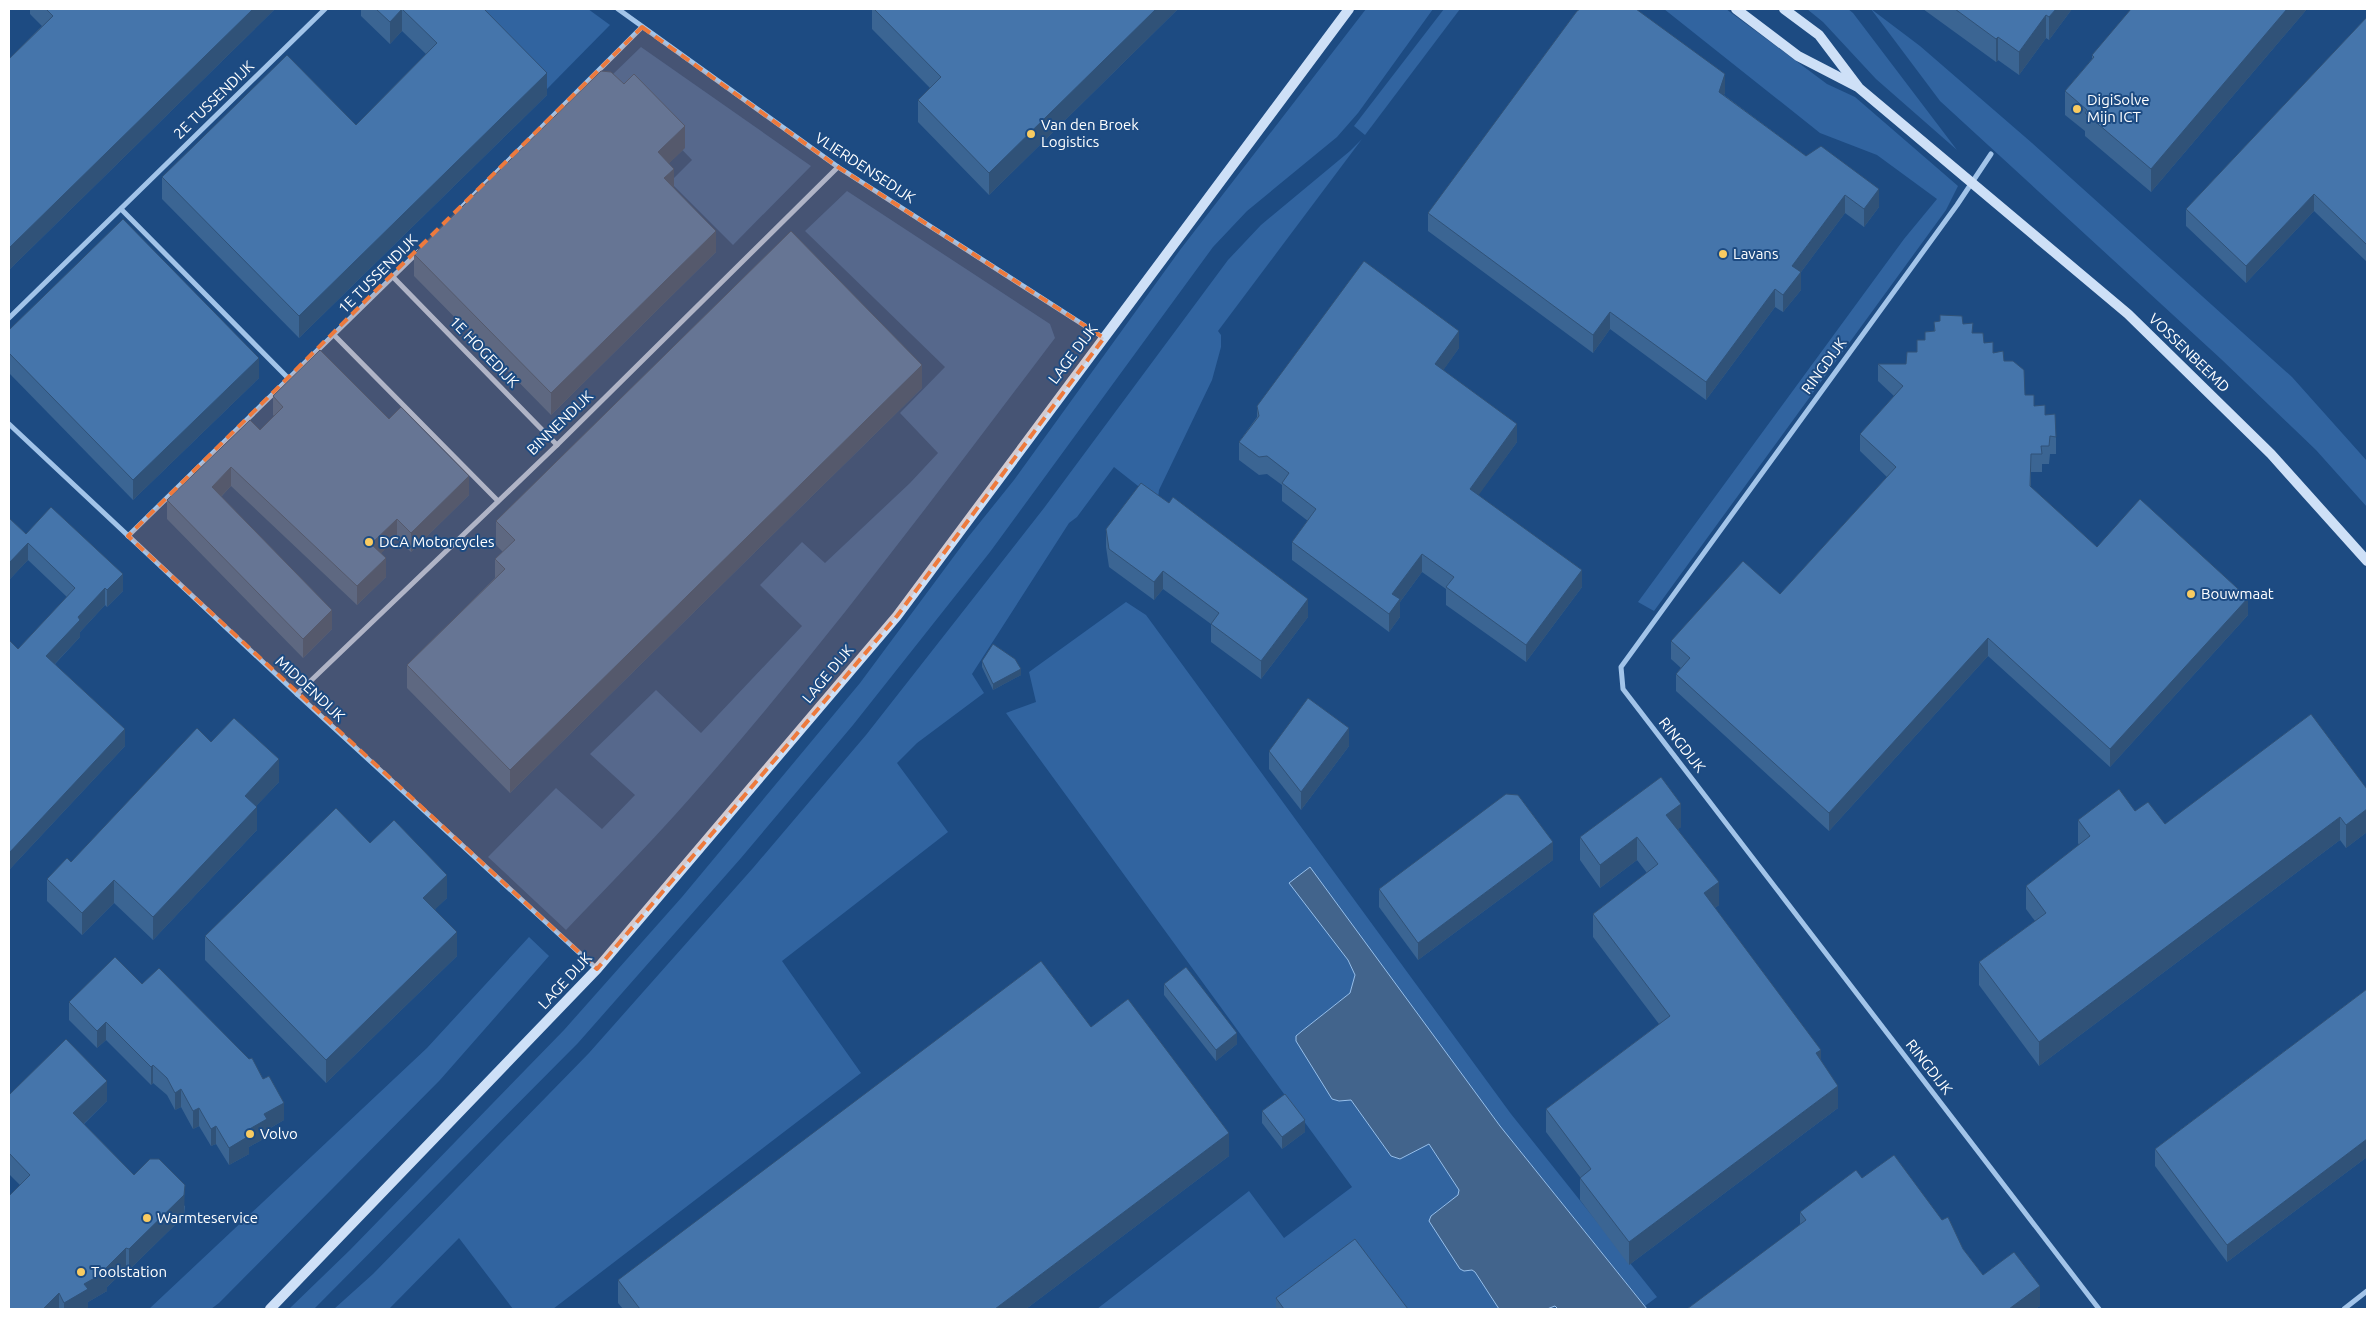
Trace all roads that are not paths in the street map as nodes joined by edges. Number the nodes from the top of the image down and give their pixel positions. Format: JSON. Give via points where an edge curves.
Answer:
{"nodes":[{"id":1,"x":324,"y":9,"type":"edge"},
{"id":2,"x":618,"y":9,"type":"edge"},
{"id":3,"x":1349,"y":9,"type":"edge"},
{"id":4,"x":1736,"y":9,"type":"edge"},
{"id":5,"x":1784,"y":9,"type":"edge"},
{"id":6,"x":642,"y":27,"type":"junction"},
{"id":7,"x":1859,"y":88,"type":"junction"},
{"id":8,"x":1991,"y":154,"type":"dead end"},
{"id":9,"x":838,"y":167,"type":"junction"},
{"id":10,"x":1973,"y":182,"type":"junction"},
{"id":11,"x":121,"y":208,"type":"junction"},
{"id":12,"x":455,"y":215,"type":"edge"},
{"id":13,"x":420,"y":250,"type":"edge"},
{"id":14,"x":393,"y":277,"type":"junction"},
{"id":15,"x":9,"y":318,"type":"edge"},
{"id":16,"x":334,"y":335,"type":"junction"},
{"id":17,"x":1104,"y":338,"type":"junction"},
{"id":18,"x":289,"y":379,"type":"junction"},
{"id":19,"x":9,"y":424,"type":"edge"},
{"id":20,"x":556,"y":444,"type":"junction"},
{"id":21,"x":498,"y":501,"type":"junction"},
{"id":22,"x":128,"y":536,"type":"junction"},
{"id":23,"x":2367,"y":561,"type":"edge"},
{"id":24,"x":297,"y":694,"type":"junction"},
{"id":25,"x":598,"y":969,"type":"junction"},
{"id":26,"x":2367,"y":1292,"type":"edge"},
{"id":27,"x":270,"y":1309,"type":"edge"},
{"id":28,"x":2099,"y":1309,"type":"edge"},
{"id":29,"x":2344,"y":1309,"type":"edge"}],
"edges":[{"from":1,"to":11,"type":"street","name":"2E TUSSENDIJK"},
{"from":2,"to":6,"type":"street","name":"VLIERDENSEDIJK"},
{"from":3,"to":17,"type":"main road","name":"LAGE DIJK"},
{"from":4,"to":7,"type":"main road","name":"VOSSENBEEMD","via":[[1798,56]]},
{"from":5,"to":7,"type":"main road","name":"VOSSENBEEMD","via":[[1819,35]]},
{"from":6,"to":9,"type":"street","name":"VLIERDENSEDIJK"},
{"from":6,"to":12,"type":"street"},
{"from":7,"to":10,"type":"main road","name":"VOSSENBEEMD"},
{"from":8,"to":10,"type":"street"},
{"from":9,"to":17,"type":"street","name":"VLIERDENSEDIJK"},
{"from":9,"to":20,"type":"street","name":"BINNENDIJK"},
{"from":10,"to":23,"type":"main road","name":"VOSSENBEEMD","via":[[2128,314],[2271,454]]},
{"from":10,"to":28,"type":"street","name":"RINGDIJK","via":[[1622,668],[1623,689]]},
{"from":11,"to":15,"type":"street","name":"2E TUSSENDIJK"},
{"from":11,"to":18,"type":"street"},
{"from":13,"to":14,"type":"street","name":"1E TUSSENDIJK"},
{"from":14,"to":16,"type":"street","name":"1E TUSSENDIJK"},
{"from":14,"to":20,"type":"street","name":"1E HOGEDIJK"},
{"from":16,"to":18,"type":"street","name":"1E TUSSENDIJK"},
{"from":16,"to":21,"type":"street"},
{"from":17,"to":25,"type":"main road","name":"LAGE DIJK","via":[[898,616]]},
{"from":18,"to":22,"type":"street","name":"1E TUSSENDIJK"},
{"from":19,"to":22,"type":"street","name":"MIDDENDIJK"},
{"from":20,"to":21,"type":"street","name":"BINNENDIJK"},
{"from":21,"to":24,"type":"street","name":"BINNENDIJK"},
{"from":22,"to":24,"type":"street","name":"MIDDENDIJK"},
{"from":24,"to":25,"type":"street","name":"MIDDENDIJK"},
{"from":25,"to":27,"type":"main road","name":"LAGE DIJK"},
{"from":26,"to":29,"type":"street"}]}
